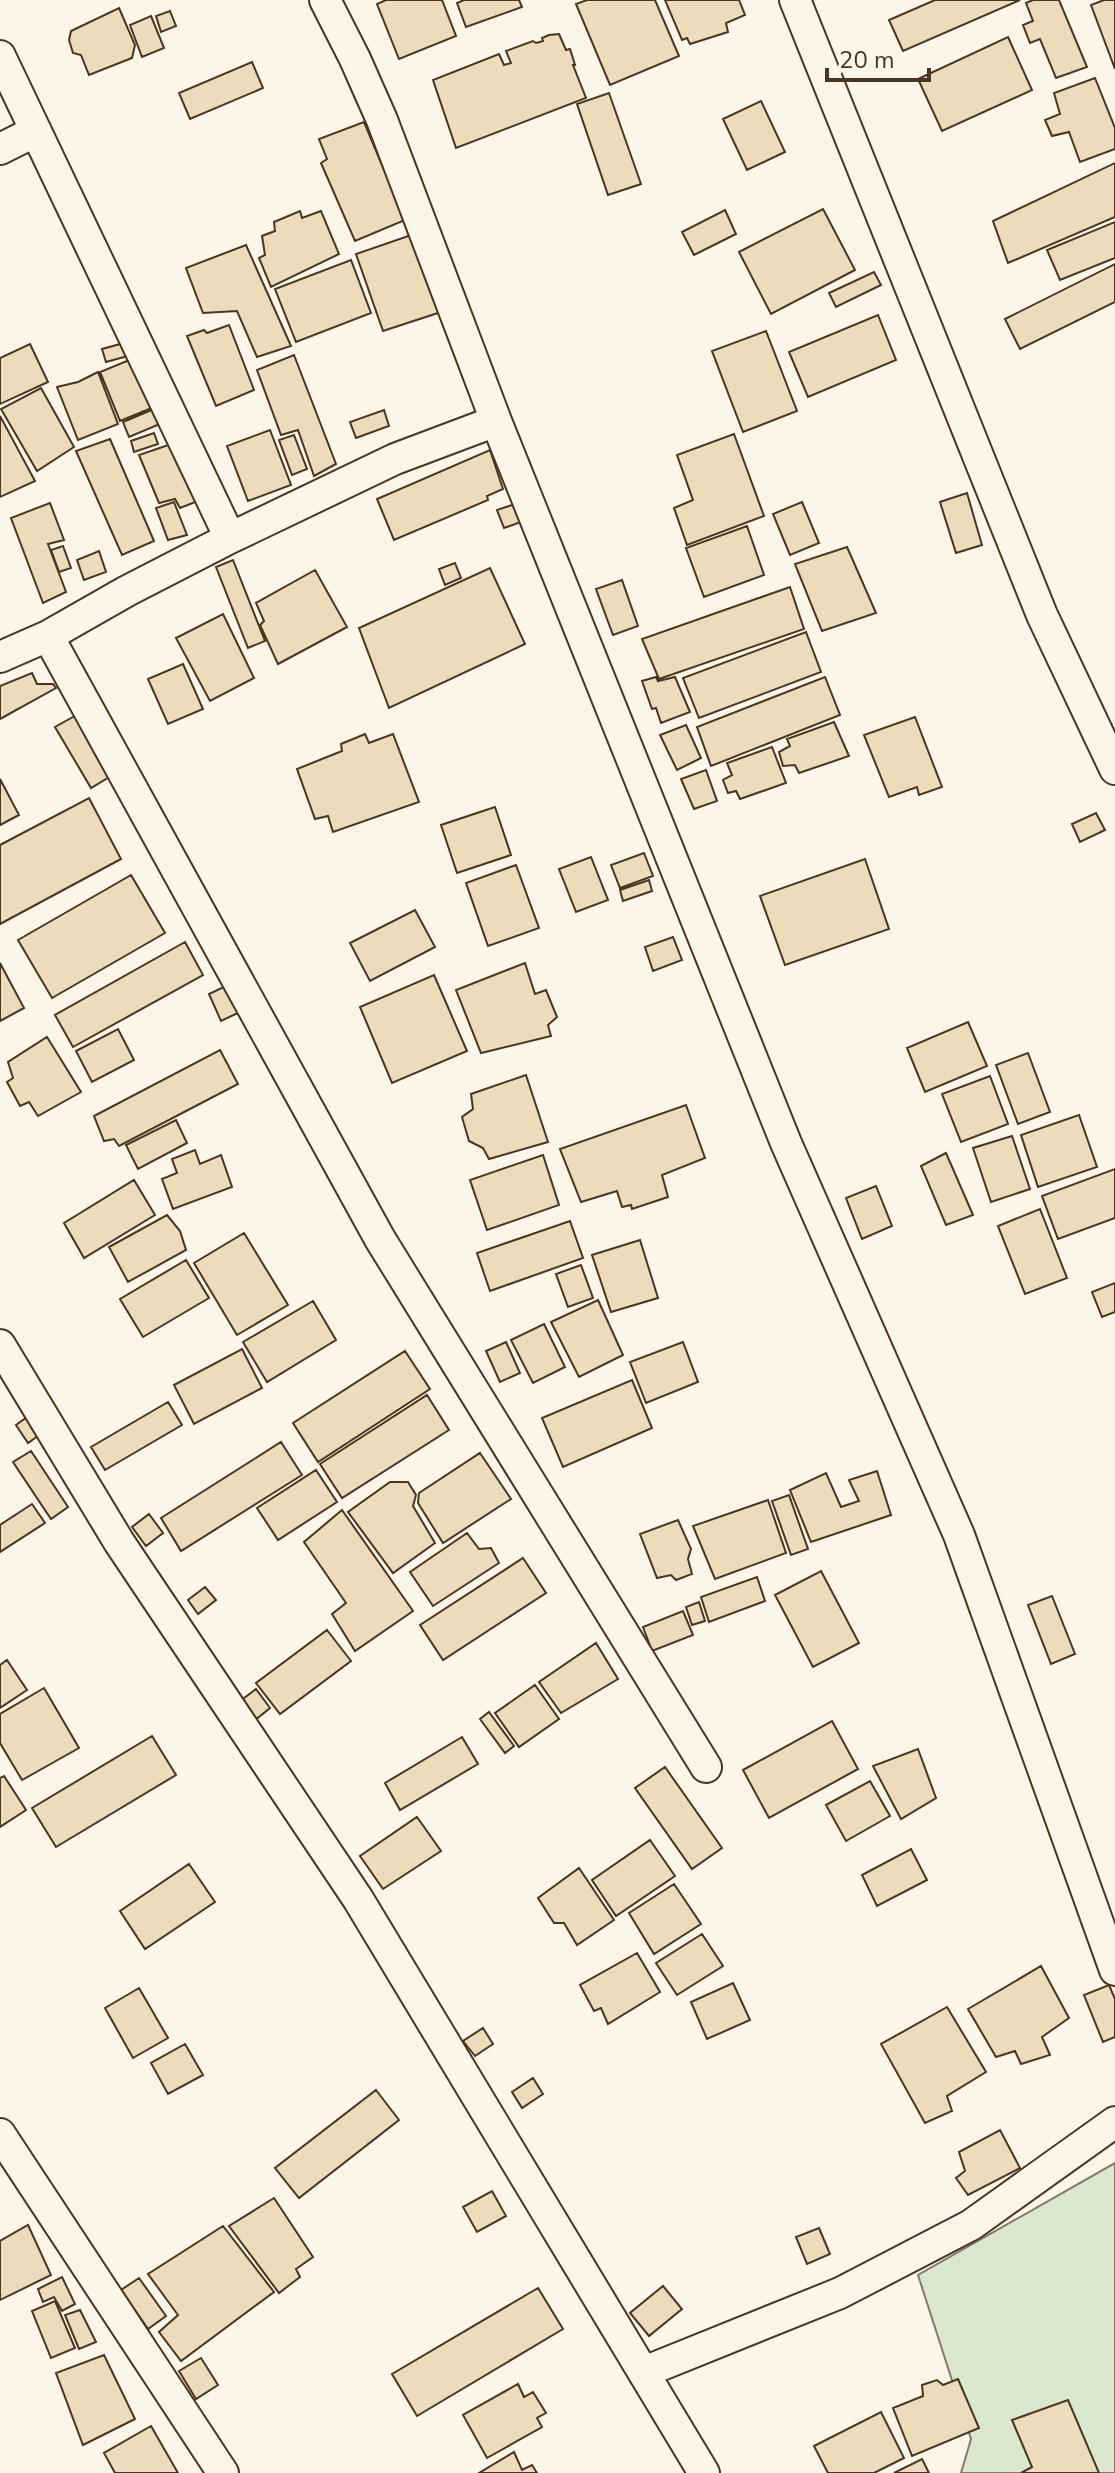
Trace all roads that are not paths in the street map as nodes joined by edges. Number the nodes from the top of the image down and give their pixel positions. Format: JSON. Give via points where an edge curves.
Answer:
{"nodes":[{"id":1,"x":325,"y":0,"type":"edge"},
{"id":2,"x":795,"y":0,"type":"edge"},
{"id":3,"x":0,"y":56,"type":"edge"},
{"id":4,"x":36,"y":131,"type":"junction"},
{"id":5,"x":0,"y":149,"type":"edge"},
{"id":6,"x":496,"y":421,"type":"junction"},
{"id":7,"x":230,"y":538,"type":"junction"},
{"id":8,"x":48,"y":636,"type":"junction"},
{"id":9,"x":0,"y":657,"type":"edge"},
{"id":10,"x":1115,"y":769,"type":"edge"},
{"id":11,"x":0,"y":1345,"type":"edge"},
{"id":12,"x":706,"y":1767,"type":"dead end"},
{"id":13,"x":1115,"y":1970,"type":"edge"},
{"id":14,"x":1115,"y":2122,"type":"edge"},
{"id":15,"x":0,"y":2134,"type":"edge"},
{"id":16,"x":644,"y":2372,"type":"junction"},
{"id":17,"x":223,"y":2473,"type":"edge"},
{"id":18,"x":704,"y":2473,"type":"edge"}],
"edges":[{"from":1,"to":6,"type":"street","via":[[382,120]]},
{"from":2,"to":10,"type":"street","via":[[1042,615]]},
{"from":3,"to":4,"type":"street"},
{"from":4,"to":5,"type":"street"},
{"from":4,"to":7,"type":"street"},
{"from":6,"to":7,"type":"street","via":[[395,459]]},
{"from":6,"to":13,"type":"street","via":[[786,1143],[959,1535]]},
{"from":7,"to":8,"type":"street"},
{"from":8,"to":9,"type":"street"},
{"from":8,"to":12,"type":"street","via":[[380,1239]]},
{"from":11,"to":16,"type":"street","via":[[119,1542],[358,1899]]},
{"from":14,"to":16,"type":"street","via":[[971,2225],[840,2293]]},
{"from":15,"to":17,"type":"street"},
{"from":16,"to":18,"type":"street"}]}
